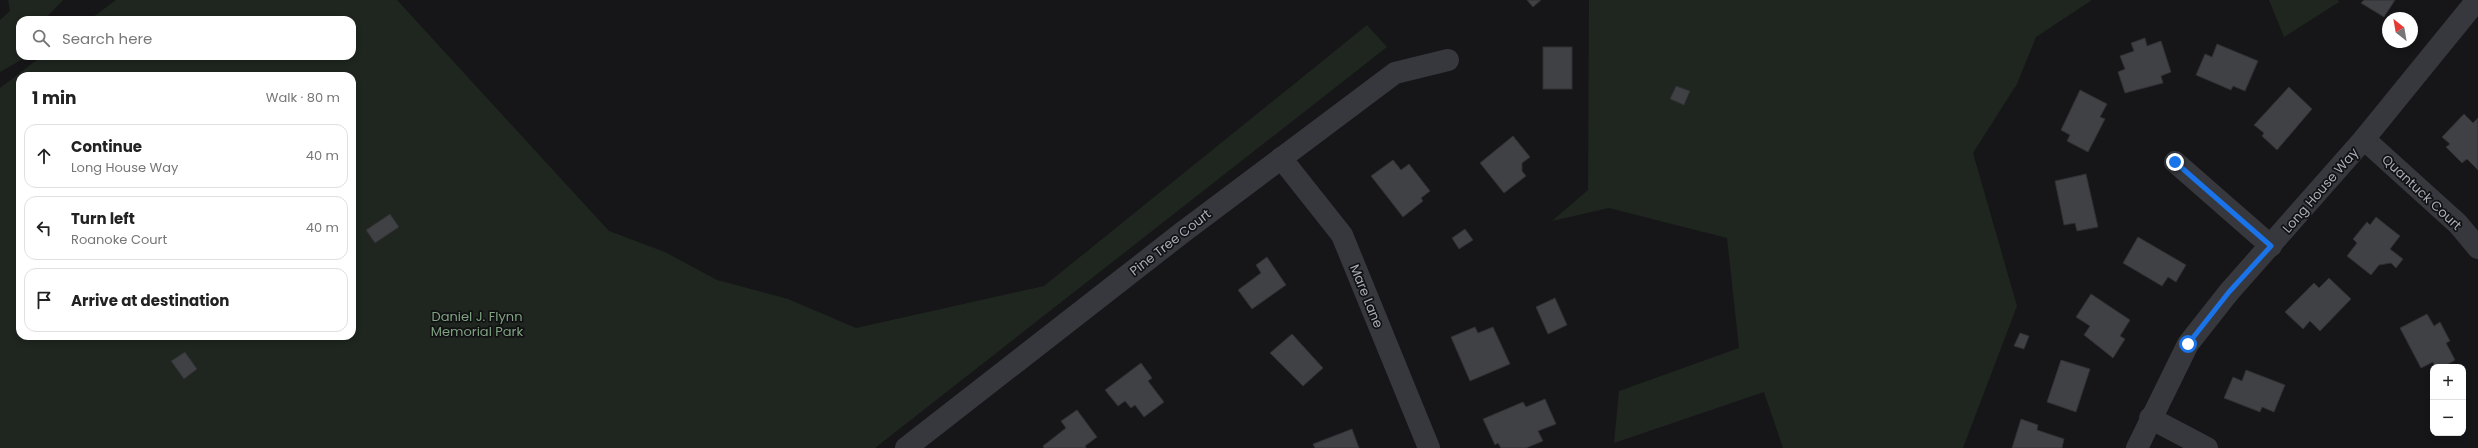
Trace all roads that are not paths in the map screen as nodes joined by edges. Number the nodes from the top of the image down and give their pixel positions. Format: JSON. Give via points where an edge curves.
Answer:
{"nodes":[{"id":1,"x":2477,"y":0,"type":"edge"},
{"id":2,"x":1448,"y":60,"type":"dead end"},
{"id":3,"x":2364,"y":138,"type":"junction"},
{"id":4,"x":1281,"y":158,"type":"junction"},
{"id":5,"x":2175,"y":162,"type":"dead end"},
{"id":6,"x":2271,"y":246,"type":"junction"},
{"id":7,"x":2478,"y":248,"type":"edge"},
{"id":8,"x":2150,"y":418,"type":"junction"},
{"id":9,"x":906,"y":448,"type":"edge"},
{"id":10,"x":1429,"y":448,"type":"edge"},
{"id":11,"x":2137,"y":448,"type":"edge"},
{"id":12,"x":2207,"y":448,"type":"edge"}],
"edges":[{"from":1,"to":3,"type":"street","name":"Long House Way"},
{"from":2,"to":4,"type":"street","name":"Pine Tree Court","via":[[1395,73]]},
{"from":3,"to":6,"type":"street","name":"Long House Way"},
{"from":3,"to":7,"type":"street","name":"Quantuck Court","via":[[2458,224]]},
{"from":4,"to":9,"type":"street","name":"Pine Tree Court"},
{"from":4,"to":10,"type":"street","name":"Mare Lane","via":[[1342,235]]},
{"from":5,"to":6,"type":"street"},
{"from":6,"to":8,"type":"street","name":"Long House Way","via":[[2229,292],[2188,344]]},
{"from":8,"to":11,"type":"street","name":"Long House Way"},
{"from":8,"to":12,"type":"street"}]}
